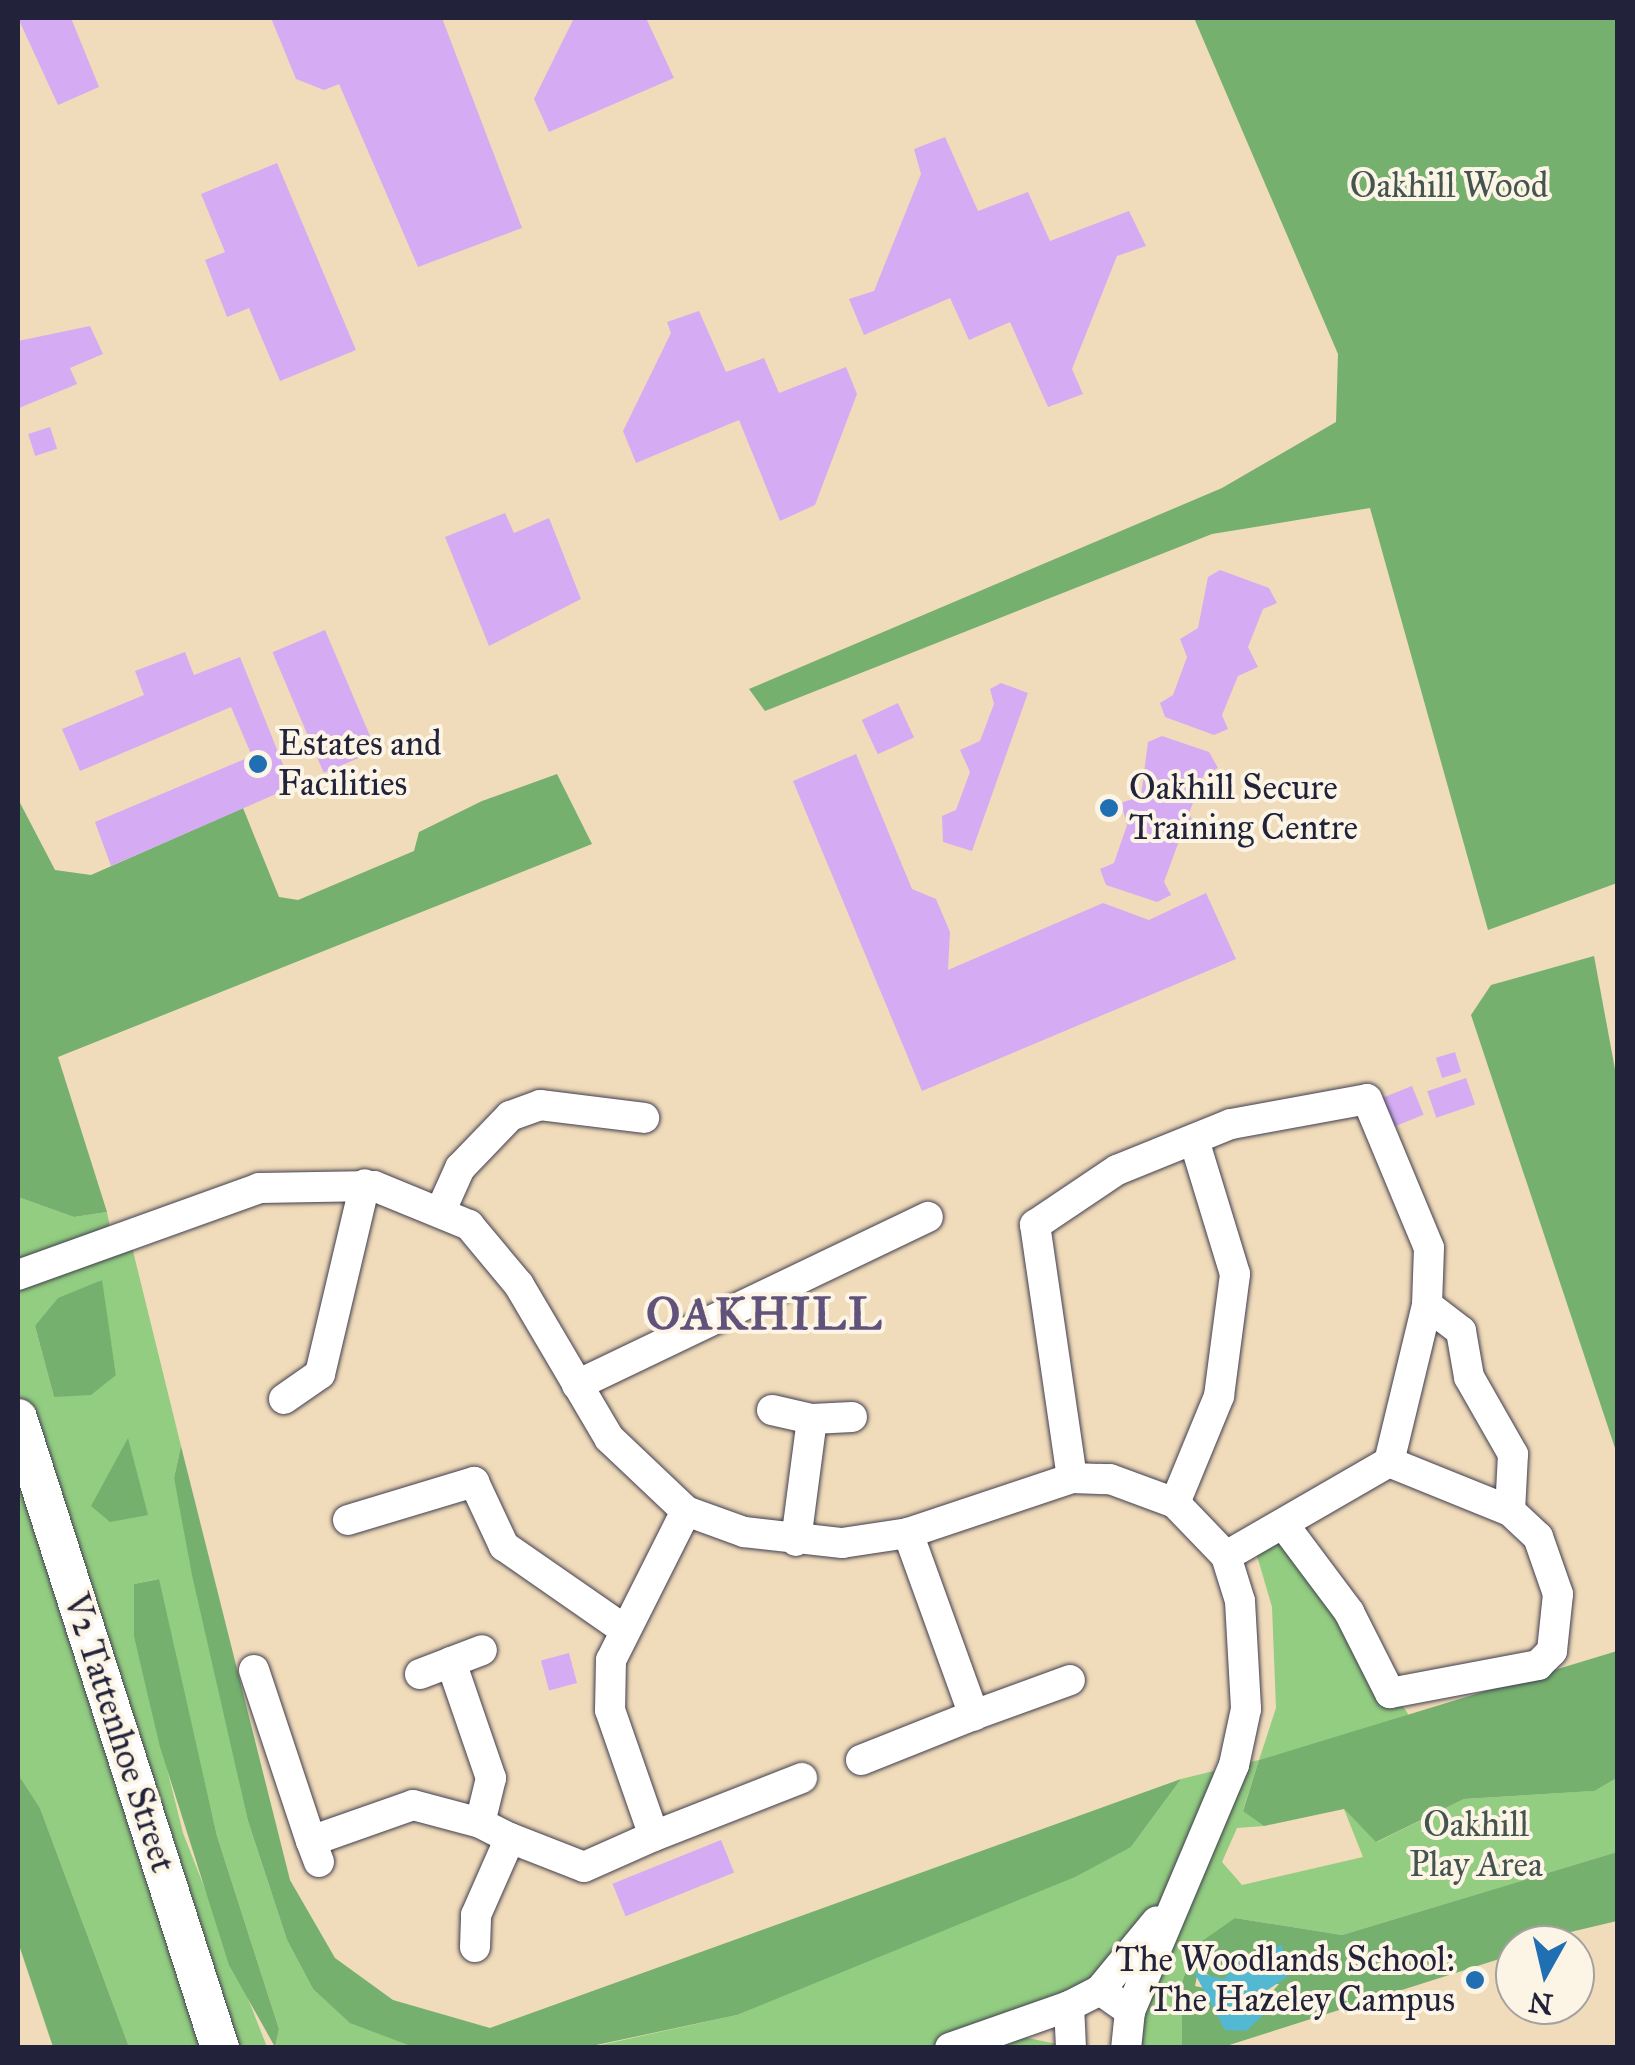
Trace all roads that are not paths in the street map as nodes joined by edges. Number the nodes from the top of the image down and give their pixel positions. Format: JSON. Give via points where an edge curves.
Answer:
{"nodes":[{"id":1,"x":644,"y":1118,"type":"dead end"},
{"id":2,"x":1194,"y":1140,"type":"junction"},
{"id":3,"x":365,"y":1184,"type":"junction"},
{"id":4,"x":442,"y":1208,"type":"junction"},
{"id":5,"x":928,"y":1217,"type":"dead end"},
{"id":6,"x":20,"y":1272,"type":"edge"},
{"id":7,"x":1427,"y":1305,"type":"junction"},
{"id":8,"x":577,"y":1386,"type":"junction"},
{"id":9,"x":284,"y":1399,"type":"dead end"},
{"id":10,"x":772,"y":1410,"type":"dead end"},
{"id":11,"x":852,"y":1416,"type":"dead end"},
{"id":12,"x":18,"y":1418,"type":"edge"},
{"id":13,"x":812,"y":1419,"type":"junction"},
{"id":14,"x":1389,"y":1462,"type":"junction"},
{"id":15,"x":1072,"y":1478,"type":"junction"},
{"id":16,"x":1175,"y":1503,"type":"junction"},
{"id":17,"x":686,"y":1510,"type":"junction"},
{"id":18,"x":1510,"y":1511,"type":"junction"},
{"id":19,"x":348,"y":1520,"type":"dead end"},
{"id":20,"x":1284,"y":1525,"type":"junction"},
{"id":21,"x":908,"y":1533,"type":"junction"},
{"id":22,"x":796,"y":1541,"type":"junction"},
{"id":23,"x":1226,"y":1556,"type":"junction"},
{"id":24,"x":622,"y":1628,"type":"junction"},
{"id":25,"x":482,"y":1650,"type":"dead end"},
{"id":26,"x":451,"y":1662,"type":"junction"},
{"id":27,"x":254,"y":1670,"type":"dead end"},
{"id":28,"x":420,"y":1674,"type":"dead end"},
{"id":29,"x":1070,"y":1680,"type":"dead end"},
{"id":30,"x":974,"y":1714,"type":"junction"},
{"id":31,"x":861,"y":1760,"type":"dead end"},
{"id":32,"x":802,"y":1778,"type":"dead end"},
{"id":33,"x":480,"y":1823,"type":"junction"},
{"id":34,"x":654,"y":1836,"type":"junction"},
{"id":35,"x":510,"y":1838,"type":"junction"},
{"id":36,"x":1174,"y":1899,"type":"junction"},
{"id":37,"x":474,"y":1947,"type":"dead end"},
{"id":38,"x":1100,"y":1990,"type":"junction"},
{"id":39,"x":1069,"y":2006,"type":"junction"},
{"id":40,"x":1130,"y":2011,"type":"junction"},
{"id":41,"x":996,"y":2032,"type":"junction"},
{"id":42,"x":220,"y":2048,"type":"edge"},
{"id":43,"x":950,"y":2048,"type":"edge"},
{"id":44,"x":1071,"y":2048,"type":"edge"},
{"id":45,"x":1126,"y":2048,"type":"edge"}],
"edges":[{"from":1,"to":4,"type":"street","via":[[540,1105],[510,1116],[460,1168]]},
{"from":2,"to":7,"type":"street","via":[[1367,1099],[1429,1248]]},
{"from":2,"to":15,"type":"street","via":[[1117,1170],[1034,1224]]},
{"from":2,"to":16,"type":"street","via":[[1235,1274],[1218,1396]]},
{"from":3,"to":4,"type":"street"},
{"from":3,"to":6,"type":"street","via":[[259,1188]]},
{"from":3,"to":9,"type":"street","via":[[320,1374]]},
{"from":4,"to":8,"type":"street","via":[[469,1225],[519,1286]]},
{"from":5,"to":8,"type":"street"},
{"from":7,"to":14,"type":"street"},
{"from":7,"to":18,"type":"street","via":[[1460,1331],[1469,1377],[1513,1454]]},
{"from":8,"to":17,"type":"street","via":[[609,1438]]},
{"from":10,"to":13,"type":"street"},
{"from":11,"to":13,"type":"street"},
{"from":12,"to":42,"type":"street","name":"V2 Tattenhoe Street"},
{"from":13,"to":22,"type":"street"},
{"from":14,"to":18,"type":"street"},
{"from":14,"to":20,"type":"street"},
{"from":15,"to":16,"type":"street","via":[[1110,1478]]},
{"from":15,"to":21,"type":"street"},
{"from":16,"to":23,"type":"street"},
{"from":17,"to":22,"type":"street"},
{"from":17,"to":24,"type":"street"},
{"from":18,"to":20,"type":"street","via":[[1554,1568],[1552,1651],[1538,1665],[1413,1695],[1380,1685],[1349,1612]]},
{"from":19,"to":24,"type":"street","via":[[474,1482],[504,1546]]},
{"from":20,"to":23,"type":"street"},
{"from":21,"to":22,"type":"street"},
{"from":21,"to":30,"type":"street"},
{"from":23,"to":36,"type":"street","via":[[1242,1620],[1246,1709],[1234,1765]]},
{"from":24,"to":34,"type":"street","via":[[610,1710]]},
{"from":25,"to":26,"type":"street"},
{"from":26,"to":28,"type":"street"},
{"from":26,"to":33,"type":"street","via":[[490,1778]]},
{"from":27,"to":33,"type":"street","via":[[315,1852],[413,1805]]},
{"from":29,"to":30,"type":"street"},
{"from":30,"to":31,"type":"street"},
{"from":32,"to":34,"type":"street"},
{"from":33,"to":35,"type":"street"},
{"from":34,"to":35,"type":"street","via":[[584,1867]]},
{"from":35,"to":37,"type":"street","via":[[476,1915]]},
{"from":36,"to":38,"type":"street"},
{"from":36,"to":40,"type":"street"},
{"from":38,"to":39,"type":"street"},
{"from":38,"to":40,"type":"street"},
{"from":39,"to":41,"type":"street"},
{"from":39,"to":44,"type":"street"},
{"from":40,"to":45,"type":"street"},
{"from":41,"to":43,"type":"street"},
{"from":41,"to":44,"type":"street"}]}
